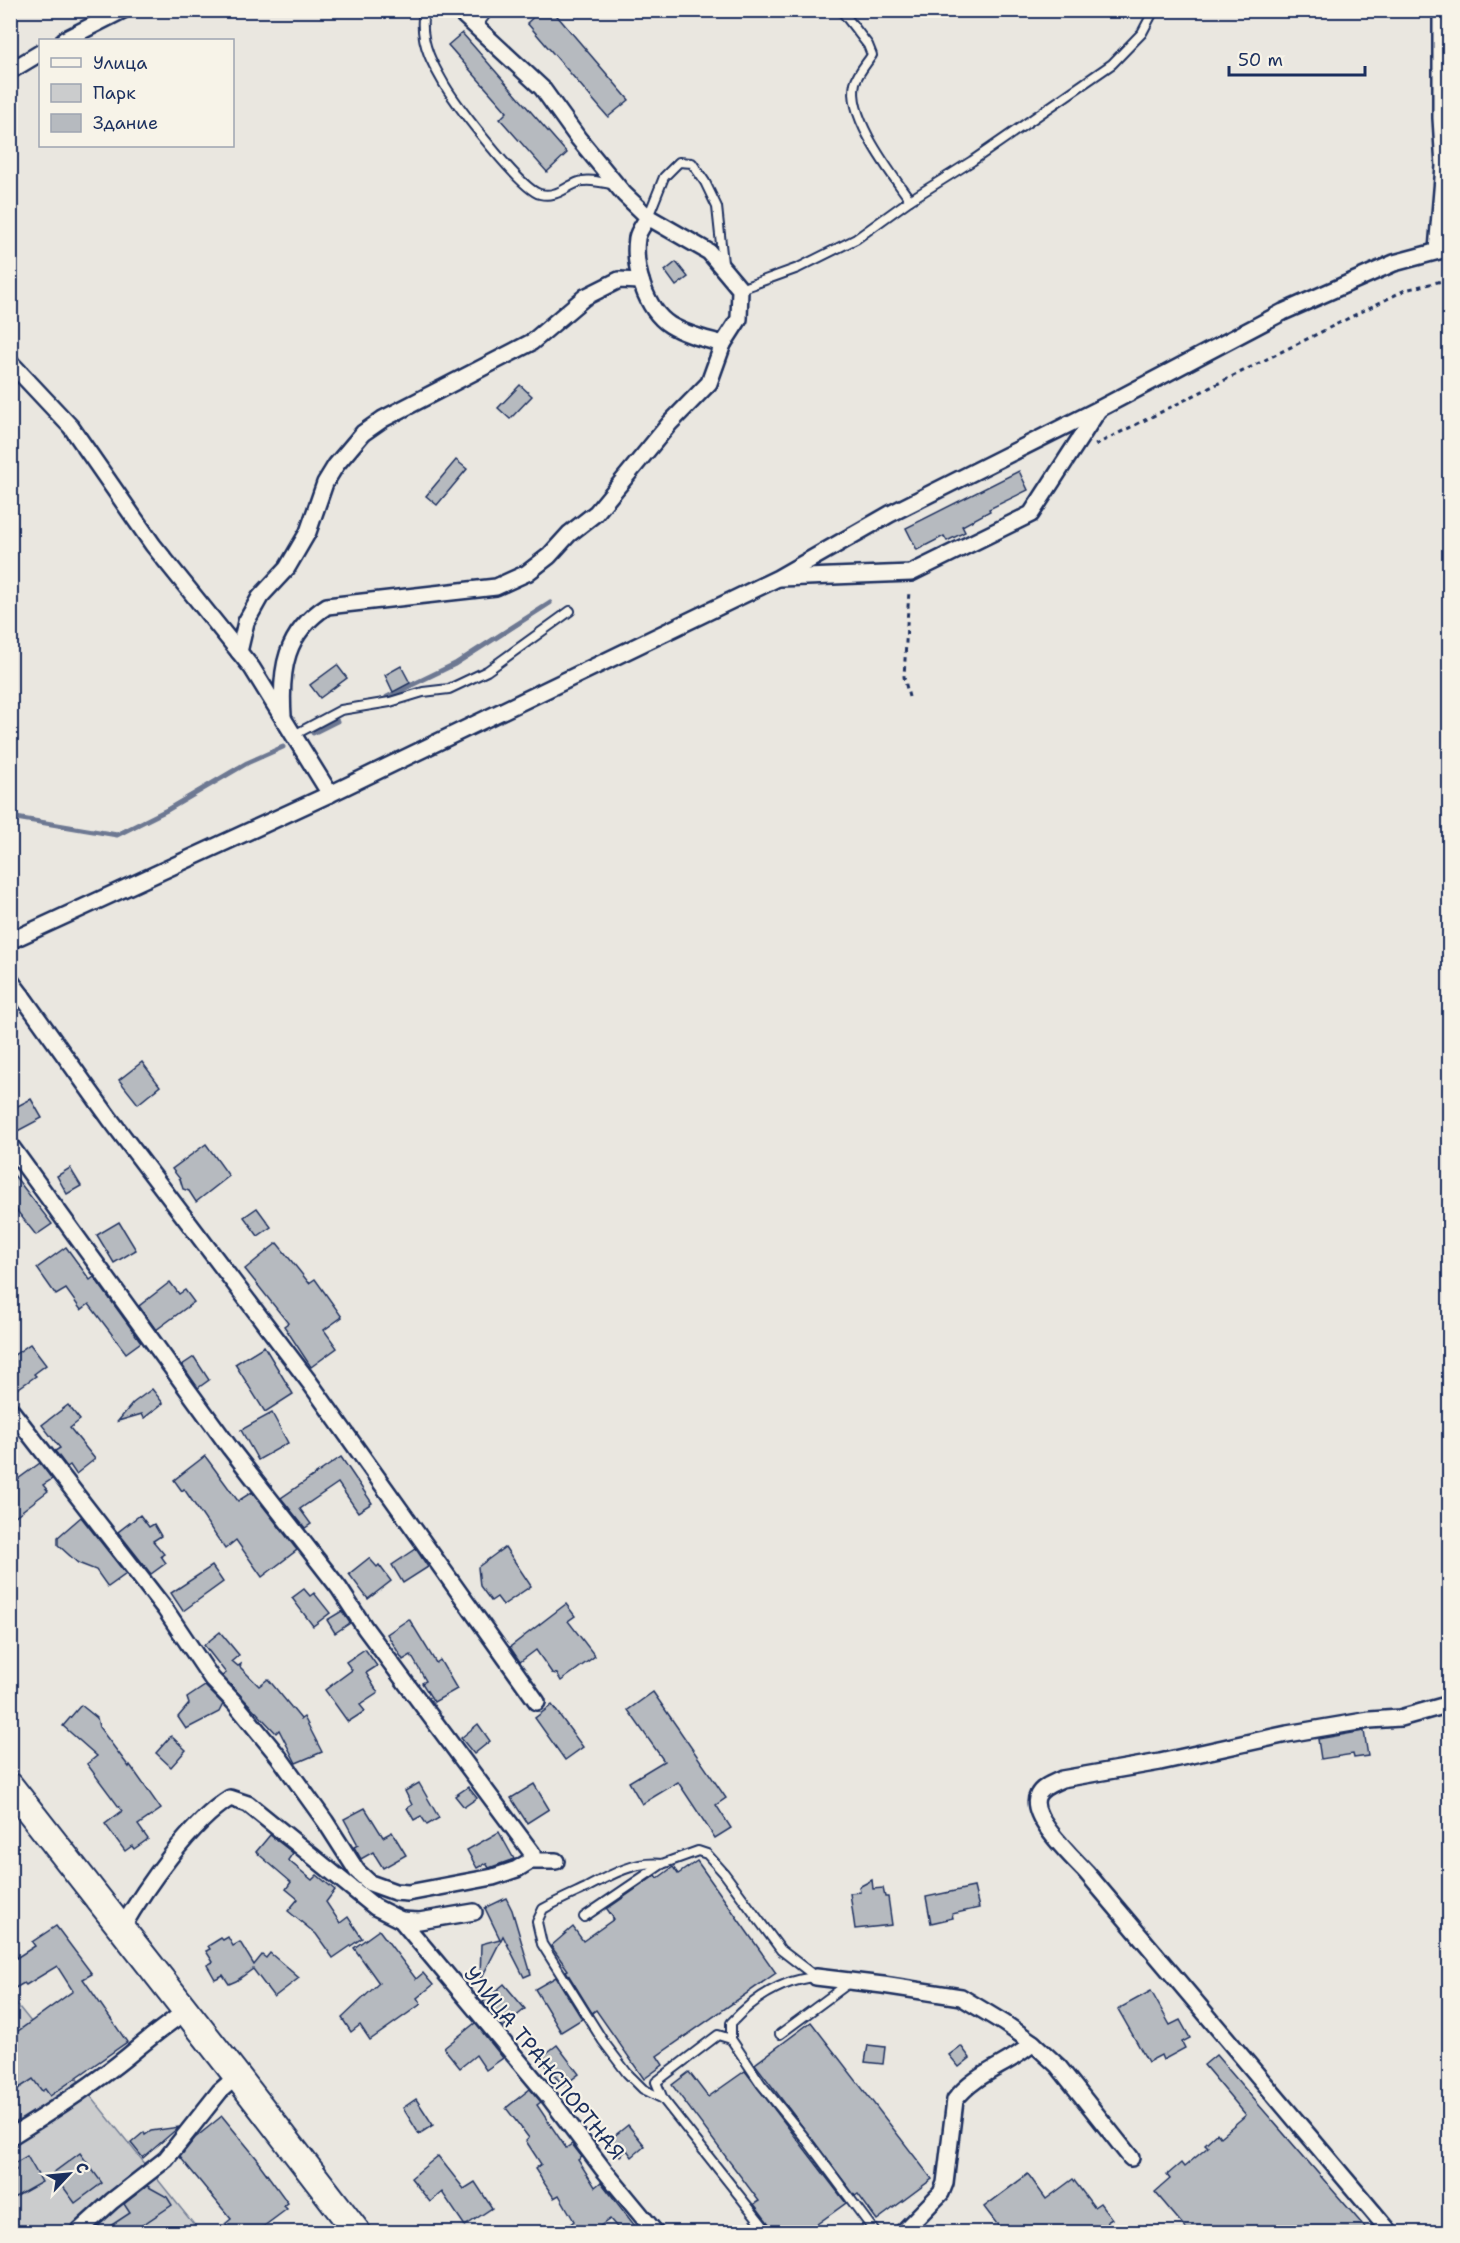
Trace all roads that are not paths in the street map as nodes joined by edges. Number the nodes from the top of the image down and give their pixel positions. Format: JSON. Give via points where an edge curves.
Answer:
{"nodes":[{"id":1,"x":123,"y":10,"type":"edge"},
{"id":2,"x":424,"y":10,"type":"edge"},
{"id":3,"x":458,"y":10,"type":"edge"},
{"id":4,"x":489,"y":10,"type":"edge"},
{"id":5,"x":841,"y":10,"type":"edge"},
{"id":6,"x":1154,"y":10,"type":"edge"},
{"id":7,"x":1441,"y":10,"type":"edge"},
{"id":8,"x":477,"y":26,"type":"junction"},
{"id":9,"x":66,"y":39,"type":"edge"},
{"id":10,"x":39,"y":54,"type":"edge"},
{"id":11,"x":10,"y":71,"type":"edge"},
{"id":12,"x":616,"y":185,"type":"junction"},
{"id":13,"x":1445,"y":193,"type":"edge"},
{"id":14,"x":910,"y":200,"type":"junction"},
{"id":15,"x":648,"y":217,"type":"junction"},
{"id":16,"x":1443,"y":249,"type":"edge"},
{"id":17,"x":724,"y":271,"type":"junction"},
{"id":18,"x":641,"y":281,"type":"junction"},
{"id":19,"x":740,"y":289,"type":"junction"},
{"id":20,"x":723,"y":344,"type":"junction"},
{"id":21,"x":10,"y":362,"type":"edge"},
{"id":22,"x":1099,"y":409,"type":"junction"},
{"id":23,"x":778,"y":578,"type":"junction"},
{"id":24,"x":570,"y":611,"type":"dead end"},
{"id":25,"x":239,"y":652,"type":"junction"},
{"id":26,"x":283,"y":716,"type":"junction"},
{"id":27,"x":294,"y":735,"type":"junction"},
{"id":28,"x":330,"y":794,"type":"junction"},
{"id":29,"x":10,"y":941,"type":"edge"},
{"id":30,"x":10,"y":980,"type":"edge"},
{"id":31,"x":16,"y":997,"type":"edge"},
{"id":32,"x":10,"y":1145,"type":"edge"},
{"id":33,"x":10,"y":1409,"type":"edge"},
{"id":34,"x":537,"y":1702,"type":"dead end"},
{"id":35,"x":1449,"y":1704,"type":"edge"},
{"id":36,"x":10,"y":1786,"type":"edge"},
{"id":37,"x":530,"y":1861,"type":"junction"},
{"id":38,"x":556,"y":1861,"type":"dead end"},
{"id":39,"x":662,"y":1864,"type":"junction"},
{"id":40,"x":474,"y":1912,"type":"dead end"},
{"id":41,"x":584,"y":1917,"type":"dead end"},
{"id":42,"x":401,"y":1920,"type":"junction"},
{"id":43,"x":122,"y":1928,"type":"junction"},
{"id":44,"x":816,"y":1977,"type":"junction"},
{"id":45,"x":850,"y":1982,"type":"junction"},
{"id":46,"x":186,"y":2011,"type":"junction"},
{"id":47,"x":731,"y":2023,"type":"junction"},
{"id":48,"x":780,"y":2034,"type":"dead end"},
{"id":49,"x":718,"y":2035,"type":"junction"},
{"id":50,"x":731,"y":2039,"type":"junction"},
{"id":51,"x":1033,"y":2043,"type":"junction"},
{"id":52,"x":237,"y":2076,"type":"junction"},
{"id":53,"x":656,"y":2082,"type":"junction"},
{"id":54,"x":643,"y":2089,"type":"junction"},
{"id":55,"x":663,"y":2099,"type":"junction"},
{"id":56,"x":10,"y":2137,"type":"edge"},
{"id":57,"x":1131,"y":2158,"type":"dead end"},
{"id":58,"x":919,"y":2226,"type":"edge"},
{"id":59,"x":78,"y":2232,"type":"edge"},
{"id":60,"x":357,"y":2232,"type":"edge"},
{"id":61,"x":655,"y":2232,"type":"edge"},
{"id":62,"x":768,"y":2232,"type":"edge"},
{"id":63,"x":875,"y":2232,"type":"edge"},
{"id":64,"x":903,"y":2232,"type":"edge"},
{"id":65,"x":1390,"y":2232,"type":"edge"}],
"edges":[{"from":1,"to":9,"type":"street"},
{"from":2,"to":12,"type":"lane","via":[[421,26],[444,84],[517,176],[539,195],[558,194],[580,182]]},
{"from":3,"to":8,"type":"street"},
{"from":4,"to":8,"type":"lane"},
{"from":5,"to":14,"type":"lane","via":[[872,55],[855,82],[854,99],[861,119]]},
{"from":6,"to":14,"type":"lane","via":[[1142,33],[1112,64]]},
{"from":7,"to":13,"type":"street","via":[[1440,118]]},
{"from":8,"to":12,"type":"street","via":[[542,88]]},
{"from":10,"to":11,"type":"street"},
{"from":12,"to":15,"type":"street"},
{"from":13,"to":16,"type":"street"},
{"from":14,"to":19,"type":"lane","via":[[856,240],[798,268]]},
{"from":15,"to":17,"type":"street","via":[[708,252]]},
{"from":15,"to":17,"type":"lane","via":[[664,177],[679,162],[692,162],[717,207]]},
{"from":15,"to":18,"type":"street","via":[[637,235],[636,261]]},
{"from":16,"to":22,"type":"street","via":[[1394,263],[1283,312]]},
{"from":17,"to":19,"type":"street"},
{"from":18,"to":20,"type":"street","via":[[645,296],[669,324]]},
{"from":18,"to":25,"type":"street","via":[[619,279],[585,297],[532,342],[363,433],[325,483],[308,532],[287,568],[260,597],[246,622]]},
{"from":19,"to":20,"type":"street","via":[[739,319]]},
{"from":20,"to":26,"type":"street","via":[[709,383],[670,423],[596,513],[527,573],[496,587],[327,606],[309,617],[289,645],[281,685]]},
{"from":21,"to":25,"type":"street","via":[[71,427],[153,545]]},
{"from":22,"to":23,"type":"street","via":[[890,514]]},
{"from":22,"to":23,"type":"street","via":[[1031,514],[911,573]]},
{"from":23,"to":28,"type":"street"},
{"from":24,"to":27,"type":"lane","via":[[487,671],[449,689],[342,710]]},
{"from":25,"to":26,"type":"street"},
{"from":26,"to":27,"type":"street"},
{"from":27,"to":28,"type":"street"},
{"from":28,"to":29,"type":"street"},
{"from":30,"to":31,"type":"street"},
{"from":31,"to":34,"type":"street","via":[[310,1383]]},
{"from":32,"to":37,"type":"street","via":[[532,1853]]},
{"from":33,"to":37,"type":"street","via":[[165,1609],[212,1679],[279,1757],[357,1871],[370,1883],[408,1893],[493,1877]]},
{"from":35,"to":65,"type":"street","via":[[1400,1718],[1287,1734],[1062,1779],[1038,1795],[1042,1820],[1055,1839]]},
{"from":36,"to":43,"type":"main road"},
{"from":37,"to":38,"type":"street"},
{"from":39,"to":41,"type":"lane"},
{"from":39,"to":44,"type":"lane","via":[[698,1851],[707,1854],[781,1950]]},
{"from":39,"to":54,"type":"lane","via":[[634,1865],[607,1876],[543,1909],[537,1922],[542,1944],[603,2042]]},
{"from":40,"to":42,"type":"street","via":[[420,1921]]},
{"from":42,"to":43,"type":"street","via":[[375,1906],[248,1804],[230,1798],[216,1806],[177,1849]]},
{"from":42,"to":61,"type":"street","name":"УЛИЦА ТРАНСПОРТНАЯ","via":[[549,2097]]},
{"from":43,"to":46,"type":"main road"},
{"from":44,"to":45,"type":"street"},
{"from":44,"to":47,"type":"lane","via":[[784,1983],[747,2006]]},
{"from":45,"to":48,"type":"lane"},
{"from":45,"to":51,"type":"street","via":[[961,1997]]},
{"from":46,"to":52,"type":"main road"},
{"from":46,"to":56,"type":"street","via":[[84,2089]]},
{"from":47,"to":49,"type":"lane"},
{"from":47,"to":50,"type":"lane"},
{"from":49,"to":50,"type":"lane"},
{"from":49,"to":53,"type":"lane"},
{"from":50,"to":63,"type":"lane"},
{"from":51,"to":57,"type":"street","via":[[1058,2066]]},
{"from":51,"to":58,"type":"street","via":[[979,2077],[955,2100],[945,2183]]},
{"from":52,"to":59,"type":"street","via":[[220,2091],[166,2159]]},
{"from":52,"to":60,"type":"main road"},
{"from":53,"to":54,"type":"lane"},
{"from":53,"to":55,"type":"lane"},
{"from":54,"to":55,"type":"lane"},
{"from":55,"to":62,"type":"lane"},
{"from":58,"to":64,"type":"street"}]}
